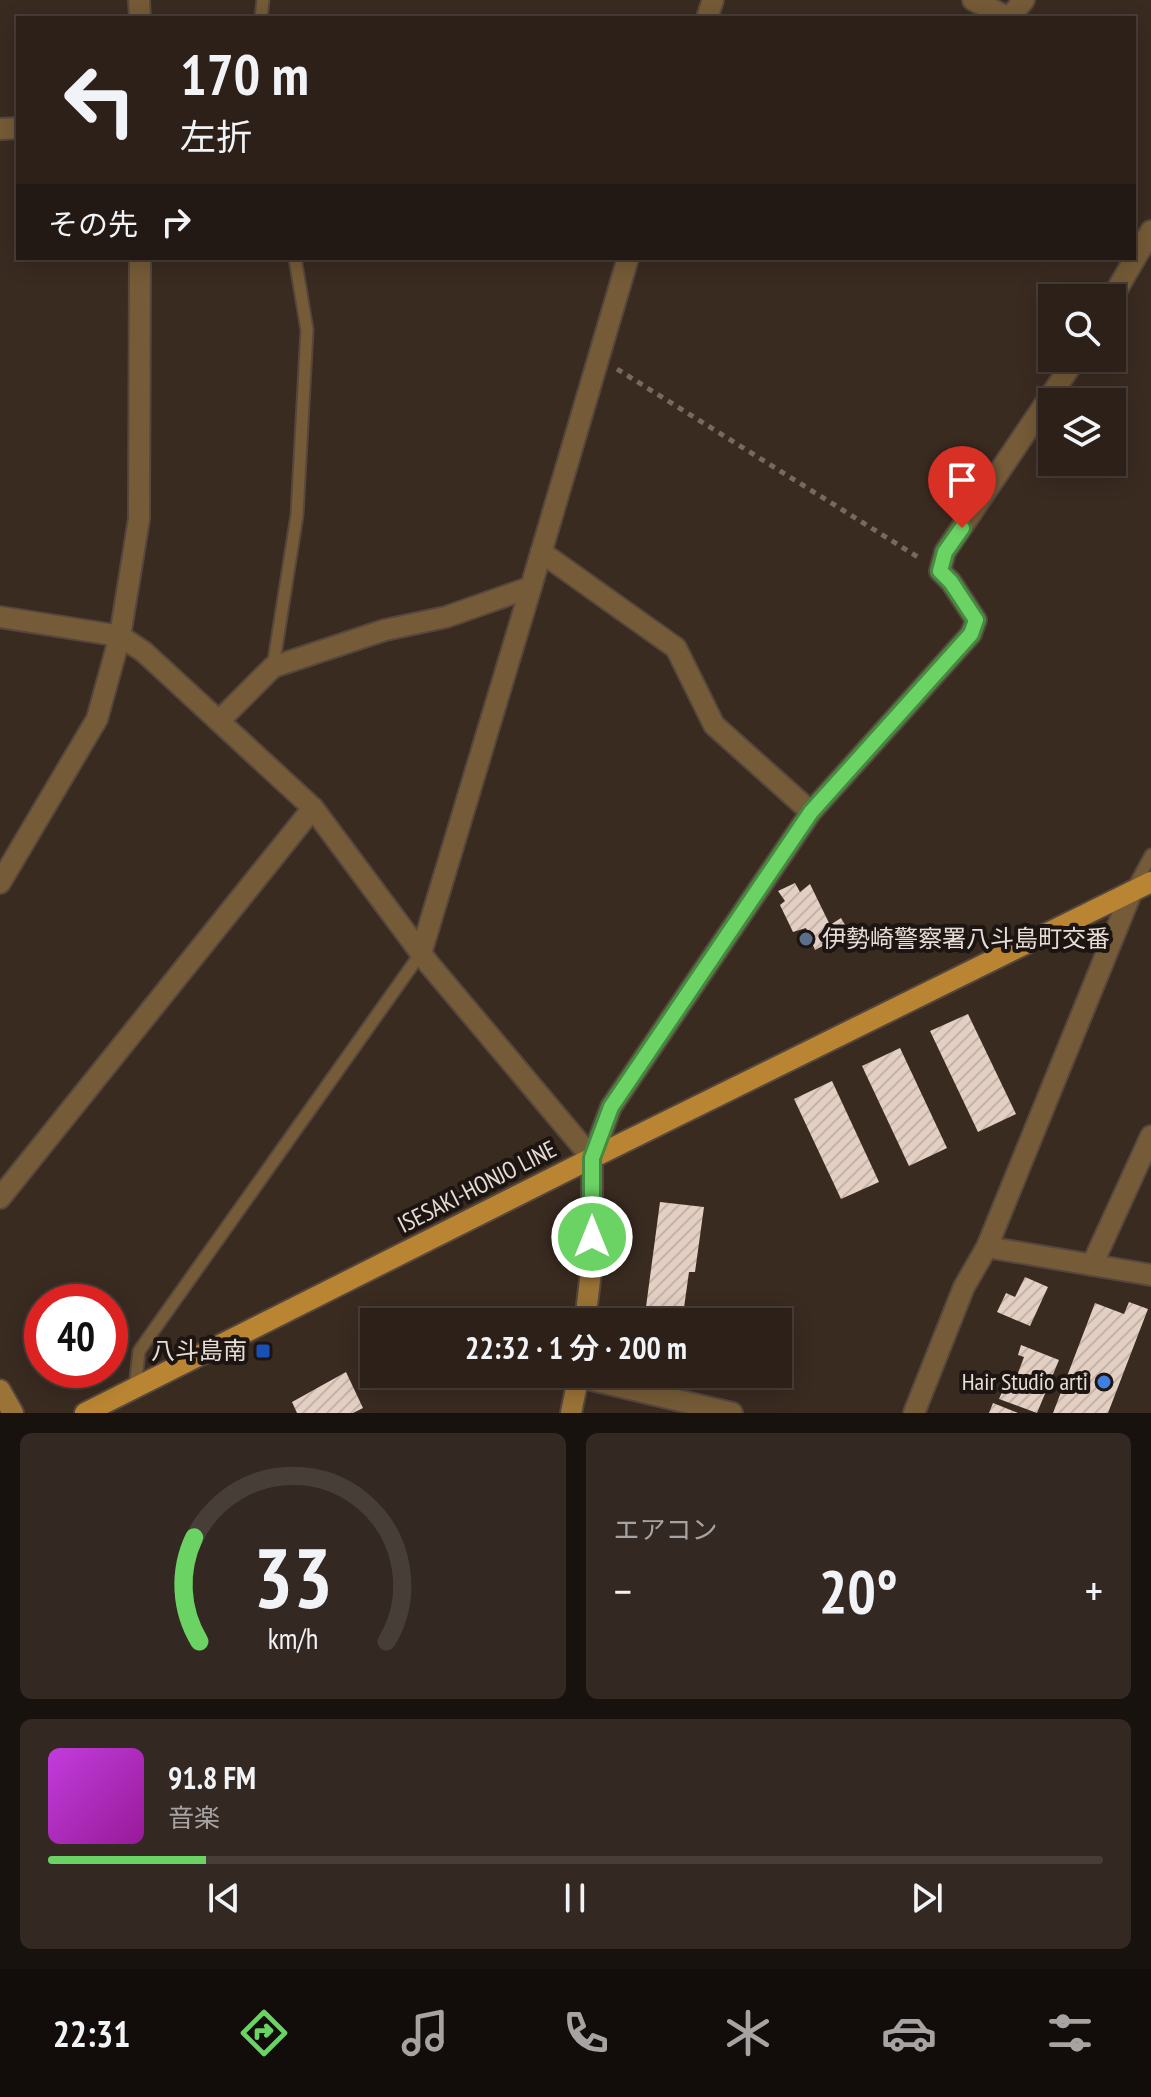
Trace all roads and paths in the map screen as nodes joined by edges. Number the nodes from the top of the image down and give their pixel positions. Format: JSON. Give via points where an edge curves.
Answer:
{"nodes":[{"id":1,"x":973,"y":0,"type":"edge"},
{"id":2,"x":1024,"y":0,"type":"edge"},
{"id":3,"x":1005,"y":16,"type":"edge"},
{"id":4,"x":1011,"y":16,"type":"edge"},
{"id":5,"x":1151,"y":231,"type":"edge"},
{"id":6,"x":1136,"y":257,"type":"edge"},
{"id":7,"x":140,"y":260,"type":"edge"},
{"id":8,"x":295,"y":260,"type":"edge"},
{"id":9,"x":627,"y":260,"type":"edge"},
{"id":10,"x":1134,"y":260,"type":"edge"},
{"id":11,"x":1120,"y":284,"type":"edge"},
{"id":12,"x":600,"y":357,"type":"junction"},
{"id":13,"x":1067,"y":372,"type":"edge"},
{"id":14,"x":541,"y":552,"type":"junction"},
{"id":15,"x":940,"y":571,"type":"junction"},
{"id":16,"x":531,"y":587,"type":"junction"},
{"id":17,"x":0,"y":617,"type":"edge"},
{"id":18,"x":120,"y":636,"type":"junction"},
{"id":19,"x":273,"y":667,"type":"junction"},
{"id":20,"x":219,"y":721,"type":"junction"},
{"id":21,"x":313,"y":808,"type":"junction"},
{"id":22,"x":811,"y":812,"type":"junction"},
{"id":23,"x":1151,"y":855,"type":"edge"},
{"id":24,"x":1151,"y":882,"type":"edge"},
{"id":25,"x":0,"y":883,"type":"edge"},
{"id":26,"x":1132,"y":891,"type":"junction"},
{"id":27,"x":421,"y":953,"type":"junction"},
{"id":28,"x":1151,"y":1136,"type":"edge"},
{"id":29,"x":592,"y":1158,"type":"junction"},
{"id":30,"x":0,"y":1198,"type":"edge"},
{"id":31,"x":987,"y":1247,"type":"junction"},
{"id":32,"x":1092,"y":1265,"type":"junction"},
{"id":33,"x":1151,"y":1275,"type":"edge"},
{"id":34,"x":587,"y":1308,"type":"edge"},
{"id":35,"x":135,"y":1388,"type":"junction"},
{"id":36,"x":576,"y":1388,"type":"edge"},
{"id":37,"x":629,"y":1388,"type":"edge"},
{"id":38,"x":0,"y":1390,"type":"edge"},
{"id":39,"x":13,"y":1413,"type":"edge"},
{"id":40,"x":85,"y":1413,"type":"edge"},
{"id":41,"x":571,"y":1413,"type":"edge"},
{"id":42,"x":732,"y":1413,"type":"edge"},
{"id":43,"x":914,"y":1413,"type":"edge"}],
"edges":[{"from":1,"to":3,"type":"street"},
{"from":2,"to":4,"type":"street"},
{"from":5,"to":6,"type":"street"},
{"from":7,"to":18,"type":"street","via":[[139,519]]},
{"from":8,"to":19,"type":"lane","via":[[307,330],[297,515]]},
{"from":9,"to":12,"type":"street"},
{"from":10,"to":11,"type":"street"},
{"from":12,"to":14,"type":"street"},
{"from":12,"to":15,"type":"path"},
{"from":13,"to":15,"type":"street","via":[[945,552]]},
{"from":14,"to":16,"type":"street"},
{"from":14,"to":22,"type":"street","via":[[676,648],[714,725]]},
{"from":15,"to":22,"type":"street","via":[[976,620],[971,634]]},
{"from":16,"to":19,"type":"street"},
{"from":16,"to":27,"type":"street"},
{"from":17,"to":18,"type":"street"},
{"from":18,"to":20,"type":"street"},
{"from":18,"to":25,"type":"street","via":[[97,719]]},
{"from":19,"to":20,"type":"street"},
{"from":20,"to":21,"type":"street"},
{"from":21,"to":27,"type":"street"},
{"from":21,"to":30,"type":"street"},
{"from":22,"to":29,"type":"street","via":[[611,1107]]},
{"from":23,"to":26,"type":"lane"},
{"from":24,"to":26,"type":"main road","name":"ISESAKI-HONJO LINE"},
{"from":26,"to":29,"type":"main road","name":"ISESAKI-HONJO LINE"},
{"from":26,"to":31,"type":"street"},
{"from":27,"to":29,"type":"street"},
{"from":27,"to":35,"type":"lane","via":[[139,1351]]},
{"from":28,"to":32,"type":"street"},
{"from":29,"to":34,"type":"street"},
{"from":29,"to":35,"type":"main road","name":"ISESAKI-HONJO LINE"},
{"from":31,"to":32,"type":"street"},
{"from":31,"to":43,"type":"street","via":[[964,1287]]},
{"from":32,"to":33,"type":"street"},
{"from":35,"to":40,"type":"main road","name":"ISESAKI-HONJO LINE"},
{"from":36,"to":41,"type":"street"},
{"from":37,"to":42,"type":"street"},
{"from":38,"to":39,"type":"street"}]}
